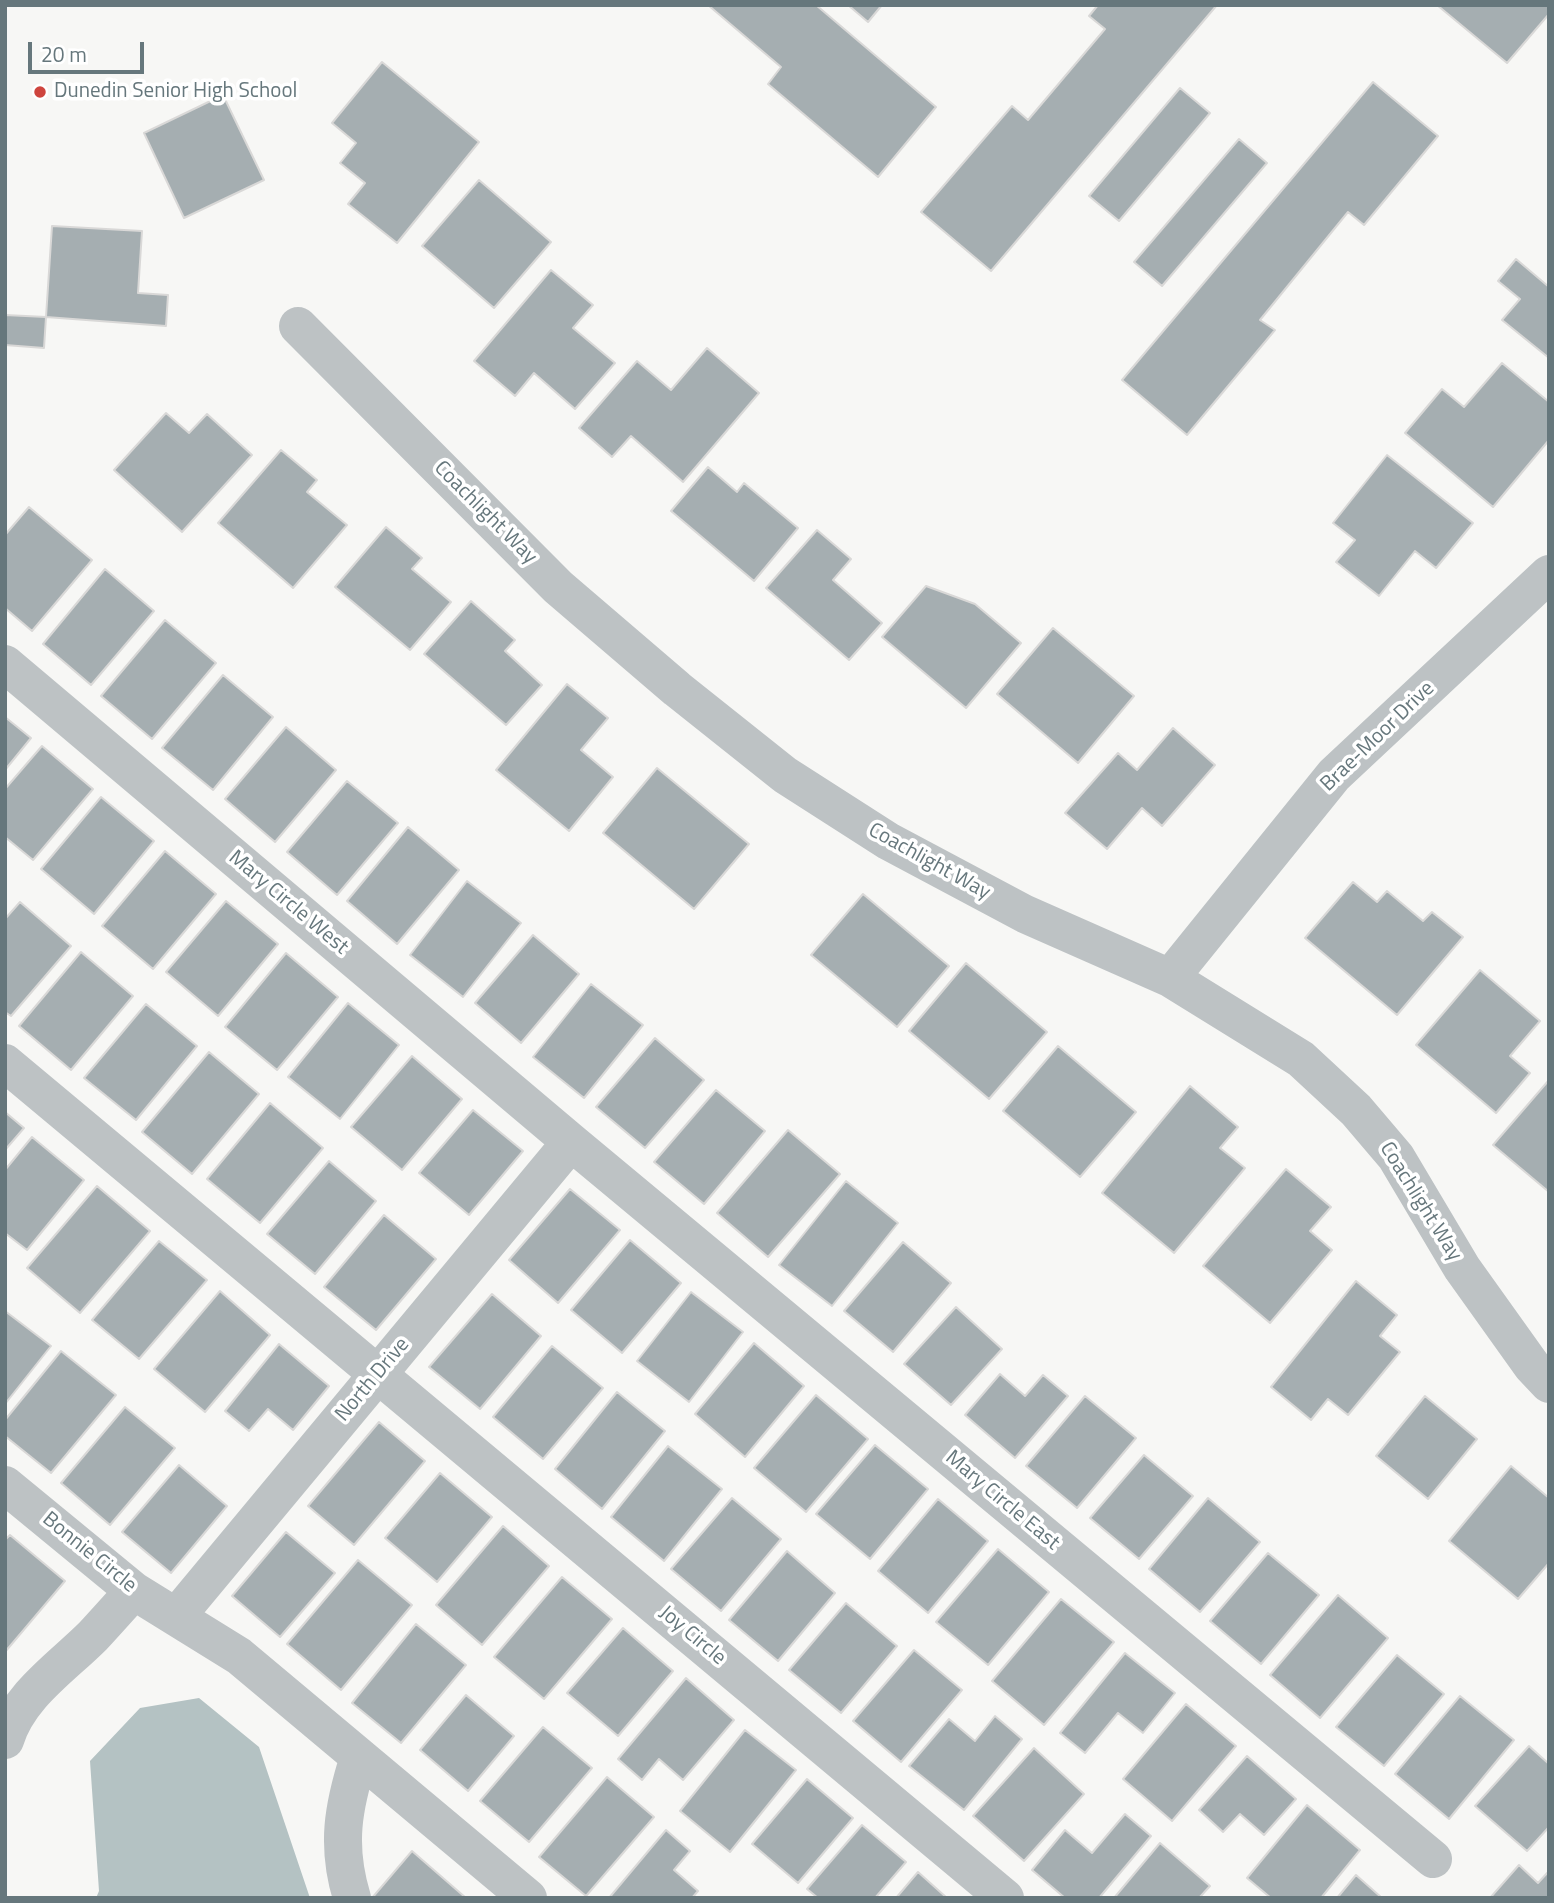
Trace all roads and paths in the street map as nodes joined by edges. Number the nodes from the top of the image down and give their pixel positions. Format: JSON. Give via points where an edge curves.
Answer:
{"nodes":[{"id":1,"x":298,"y":326,"type":"dead end"},
{"id":2,"x":1549,"y":574,"type":"edge"},
{"id":3,"x":5,"y":664,"type":"edge"},
{"id":4,"x":1170,"y":978,"type":"junction"},
{"id":5,"x":5,"y":1063,"type":"edge"},
{"id":6,"x":571,"y":1142,"type":"junction"},
{"id":7,"x":378,"y":1375,"type":"junction"},
{"id":8,"x":1549,"y":1384,"type":"edge"},
{"id":9,"x":5,"y":1485,"type":"edge"},
{"id":10,"x":134,"y":1591,"type":"junction"},
{"id":11,"x":176,"y":1618,"type":"junction"},
{"id":12,"x":5,"y":1740,"type":"edge"},
{"id":13,"x":359,"y":1756,"type":"junction"},
{"id":14,"x":1433,"y":1859,"type":"dead end"},
{"id":15,"x":352,"y":1898,"type":"edge"},
{"id":16,"x":528,"y":1898,"type":"edge"},
{"id":17,"x":1005,"y":1898,"type":"edge"}],
"edges":[{"from":1,"to":4,"type":"street","name":"Coachlight Way","via":[[558,587],[785,775],[888,841],[990,895]]},
{"from":2,"to":4,"type":"street","name":"Brae-Moor Drive","via":[[1334,775]]},
{"from":3,"to":6,"type":"street","name":"Mary Circle West"},
{"from":4,"to":8,"type":"street","name":"Coachlight Way","via":[[1301,1059],[1356,1110],[1396,1157],[1462,1268]]},
{"from":5,"to":7,"type":"street"},
{"from":6,"to":7,"type":"street","name":"North Drive"},
{"from":6,"to":14,"type":"street","name":"Mary Circle East"},
{"from":7,"to":11,"type":"street","name":"North Drive"},
{"from":7,"to":17,"type":"street","name":"Joy Circle"},
{"from":9,"to":10,"type":"street","name":"Bonnie Circle"},
{"from":10,"to":11,"type":"street","name":"Bonnie Circle"},
{"from":10,"to":12,"type":"street","via":[[43,1681],[10,1725]]},
{"from":11,"to":13,"type":"street","name":"Bonnie Circle","via":[[239,1656]]},
{"from":13,"to":15,"type":"street","via":[[344,1806],[345,1867]]},
{"from":13,"to":16,"type":"street"}]}
